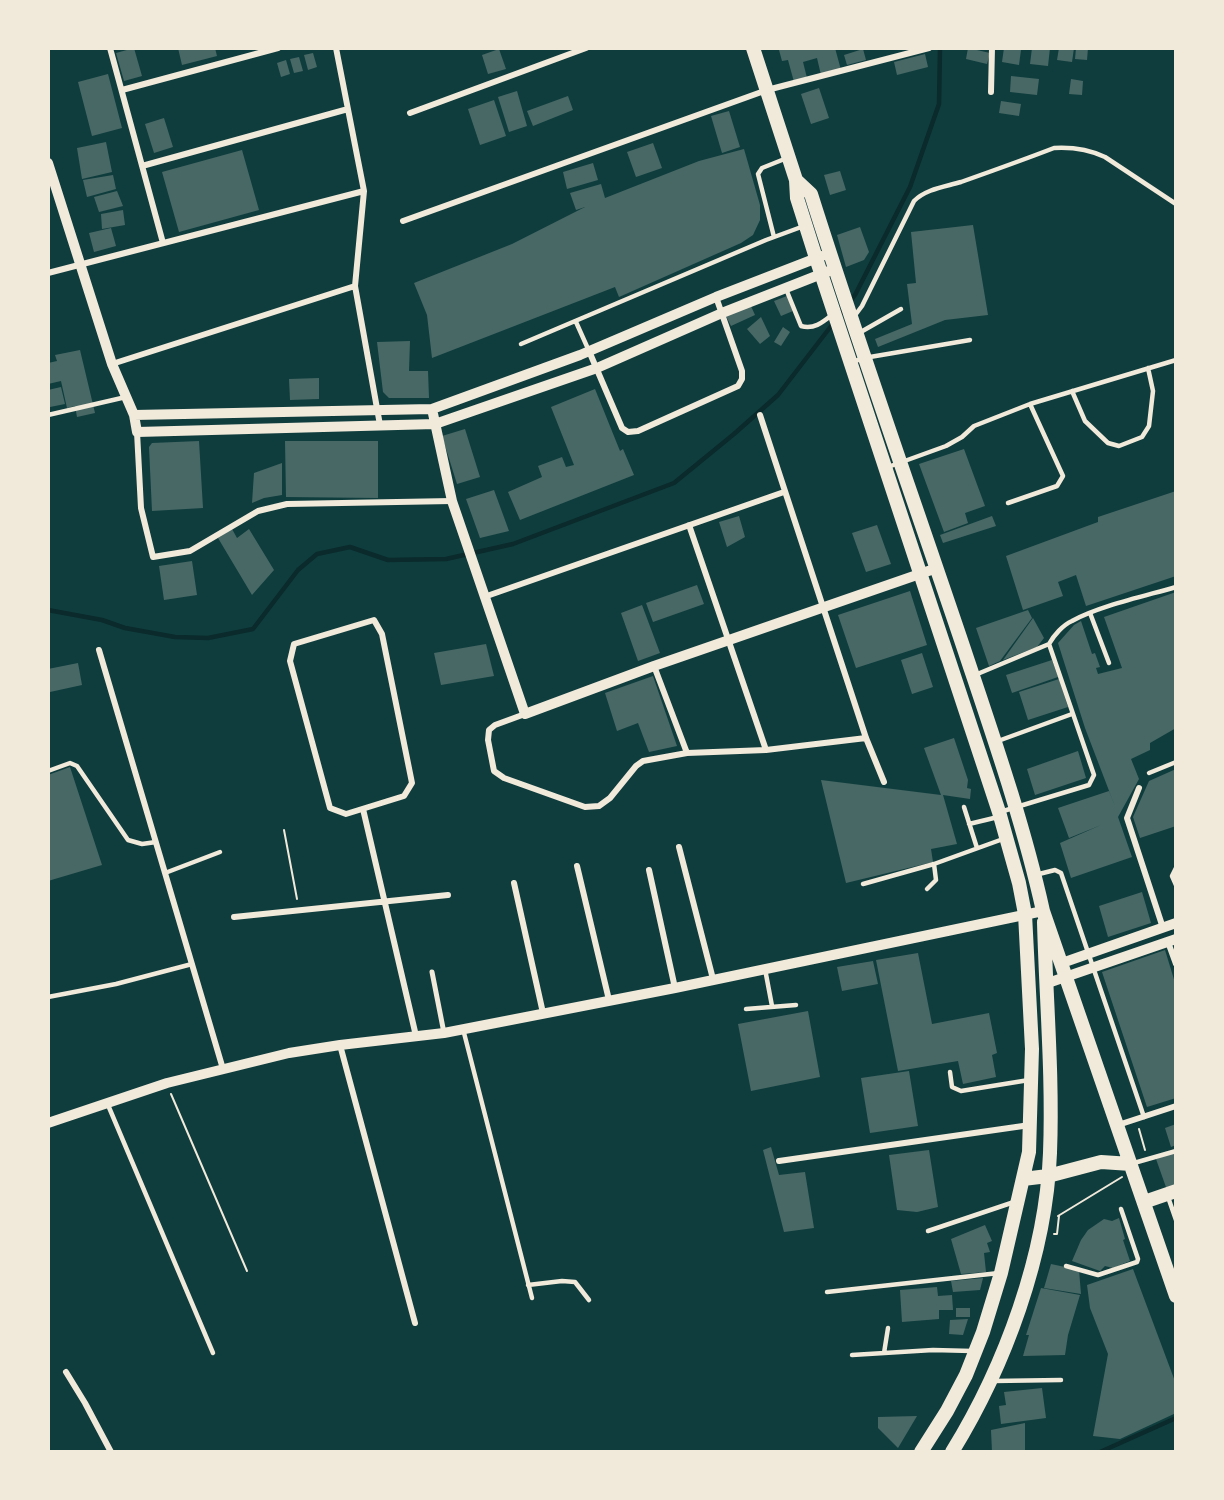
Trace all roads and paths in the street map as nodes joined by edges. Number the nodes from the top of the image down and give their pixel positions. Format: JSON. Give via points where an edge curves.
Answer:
{"nodes":[{"id":1,"x":110,"y":48,"type":"edge"},
{"id":2,"x":278,"y":48,"type":"edge"},
{"id":3,"x":336,"y":48,"type":"edge"},
{"id":4,"x":586,"y":48,"type":"edge"},
{"id":5,"x":753,"y":48,"type":"edge"},
{"id":6,"x":929,"y":48,"type":"edge"},
{"id":7,"x":993,"y":48,"type":"edge"},
{"id":8,"x":122,"y":90,"type":"junction"},
{"id":9,"x":767,"y":90,"type":"junction"},
{"id":10,"x":991,"y":92,"type":"dead end"},
{"id":11,"x":348,"y":109,"type":"junction"},
{"id":12,"x":410,"y":112,"type":"dead end"},
{"id":13,"x":789,"y":158,"type":"junction"},
{"id":14,"x":48,"y":163,"type":"edge"},
{"id":15,"x":142,"y":166,"type":"junction"},
{"id":16,"x":796,"y":180,"type":"junction"},
{"id":17,"x":364,"y":191,"type":"junction"},
{"id":18,"x":1176,"y":204,"type":"edge"},
{"id":19,"x":403,"y":221,"type":"dead end"},
{"id":20,"x":806,"y":225,"type":"junction"},
{"id":21,"x":774,"y":237,"type":"junction"},
{"id":22,"x":163,"y":243,"type":"junction"},
{"id":23,"x":830,"y":253,"type":"junction"},
{"id":24,"x":816,"y":258,"type":"junction"},
{"id":25,"x":80,"y":265,"type":"junction"},
{"id":26,"x":835,"y":268,"type":"junction"},
{"id":27,"x":48,"y":273,"type":"edge"},
{"id":28,"x":822,"y":274,"type":"junction"},
{"id":29,"x":355,"y":286,"type":"junction"},
{"id":30,"x":785,"y":287,"type":"junction"},
{"id":31,"x":716,"y":297,"type":"junction"},
{"id":32,"x":901,"y":309,"type":"dead end"},
{"id":33,"x":722,"y":313,"type":"junction"},
{"id":34,"x":843,"y":315,"type":"junction"},
{"id":35,"x":576,"y":322,"type":"junction"},
{"id":36,"x":857,"y":334,"type":"junction"},
{"id":37,"x":970,"y":340,"type":"dead end"},
{"id":38,"x":521,"y":344,"type":"dead end"},
{"id":39,"x":589,"y":351,"type":"junction"},
{"id":40,"x":864,"y":358,"type":"junction"},
{"id":41,"x":1176,"y":360,"type":"edge"},
{"id":42,"x":850,"y":362,"type":"junction"},
{"id":43,"x":112,"y":364,"type":"junction"},
{"id":44,"x":597,"y":368,"type":"junction"},
{"id":45,"x":1148,"y":368,"type":"junction"},
{"id":46,"x":1072,"y":391,"type":"junction"},
{"id":47,"x":126,"y":398,"type":"junction"},
{"id":48,"x":1030,"y":404,"type":"junction"},
{"id":49,"x":432,"y":409,"type":"junction"},
{"id":50,"x":377,"y":410,"type":"junction"},
{"id":51,"x":134,"y":414,"type":"junction"},
{"id":52,"x":48,"y":415,"type":"edge"},
{"id":53,"x":760,"y":415,"type":"dead end"},
{"id":54,"x":435,"y":424,"type":"junction"},
{"id":55,"x":380,"y":425,"type":"junction"},
{"id":56,"x":137,"y":432,"type":"junction"},
{"id":57,"x":900,"y":463,"type":"junction"},
{"id":58,"x":886,"y":468,"type":"junction"},
{"id":59,"x":784,"y":492,"type":"junction"},
{"id":60,"x":452,"y":501,"type":"junction"},
{"id":61,"x":1008,"y":503,"type":"dead end"},
{"id":62,"x":689,"y":525,"type":"junction"},
{"id":63,"x":937,"y":568,"type":"junction"},
{"id":64,"x":921,"y":573,"type":"junction"},
{"id":65,"x":1176,"y":587,"type":"edge"},
{"id":66,"x":483,"y":598,"type":"junction"},
{"id":67,"x":824,"y":608,"type":"junction"},
{"id":68,"x":1090,"y":613,"type":"junction"},
{"id":69,"x":730,"y":641,"type":"junction"},
{"id":70,"x":1049,"y":644,"type":"junction"},
{"id":71,"x":99,"y":650,"type":"dead end"},
{"id":72,"x":1109,"y":663,"type":"dead end"},
{"id":73,"x":654,"y":666,"type":"junction"},
{"id":74,"x":973,"y":676,"type":"junction"},
{"id":75,"x":525,"y":714,"type":"junction"},
{"id":76,"x":1072,"y":714,"type":"junction"},
{"id":77,"x":866,"y":738,"type":"junction"},
{"id":78,"x":995,"y":742,"type":"junction"},
{"id":79,"x":766,"y":750,"type":"junction"},
{"id":80,"x":687,"y":753,"type":"junction"},
{"id":81,"x":1176,"y":762,"type":"edge"},
{"id":82,"x":48,"y":771,"type":"edge"},
{"id":83,"x":1149,"y":773,"type":"dead end"},
{"id":84,"x":884,"y":782,"type":"dead end"},
{"id":85,"x":1139,"y":788,"type":"dead end"},
{"id":86,"x":964,"y":807,"type":"dead end"},
{"id":87,"x":1016,"y":807,"type":"junction"},
{"id":88,"x":363,"y":809,"type":"junction"},
{"id":89,"x":1000,"y":814,"type":"junction"},
{"id":90,"x":969,"y":824,"type":"junction"},
{"id":91,"x":284,"y":830,"type":"dead end"},
{"id":92,"x":1007,"y":837,"type":"junction"},
{"id":93,"x":156,"y":842,"type":"junction"},
{"id":94,"x":679,"y":847,"type":"dead end"},
{"id":95,"x":977,"y":848,"type":"junction"},
{"id":96,"x":220,"y":852,"type":"dead end"},
{"id":97,"x":933,"y":864,"type":"junction"},
{"id":98,"x":577,"y":866,"type":"dead end"},
{"id":99,"x":1176,"y":868,"type":"edge"},
{"id":100,"x":649,"y":870,"type":"dead end"},
{"id":101,"x":165,"y":873,"type":"junction"},
{"id":102,"x":1035,"y":875,"type":"junction"},
{"id":103,"x":514,"y":883,"type":"dead end"},
{"id":104,"x":863,"y":884,"type":"dead end"},
{"id":105,"x":1019,"y":884,"type":"junction"},
{"id":106,"x":1176,"y":885,"type":"edge"},
{"id":107,"x":927,"y":889,"type":"dead end"},
{"id":108,"x":448,"y":895,"type":"dead end"},
{"id":109,"x":386,"y":902,"type":"junction"},
{"id":110,"x":299,"y":911,"type":"junction"},
{"id":111,"x":1043,"y":911,"type":"junction"},
{"id":112,"x":1025,"y":914,"type":"junction"},
{"id":113,"x":234,"y":917,"type":"dead end"},
{"id":114,"x":1176,"y":923,"type":"edge"},
{"id":115,"x":1163,"y":928,"type":"junction"},
{"id":116,"x":1172,"y":940,"type":"edge"},
{"id":117,"x":1088,"y":953,"type":"junction"},
{"id":118,"x":192,"y":964,"type":"junction"},
{"id":119,"x":1176,"y":964,"type":"edge"},
{"id":120,"x":1093,"y":967,"type":"junction"},
{"id":121,"x":765,"y":969,"type":"junction"},
{"id":122,"x":1064,"y":969,"type":"junction"},
{"id":123,"x":432,"y":972,"type":"dead end"},
{"id":124,"x":713,"y":980,"type":"junction"},
{"id":125,"x":1045,"y":984,"type":"junction"},
{"id":126,"x":675,"y":988,"type":"junction"},
{"id":127,"x":48,"y":996,"type":"edge"},
{"id":128,"x":609,"y":1000,"type":"junction"},
{"id":129,"x":796,"y":1005,"type":"dead end"},
{"id":130,"x":772,"y":1006,"type":"junction"},
{"id":131,"x":746,"y":1009,"type":"dead end"},
{"id":132,"x":543,"y":1013,"type":"junction"},
{"id":133,"x":463,"y":1029,"type":"junction"},
{"id":134,"x":444,"y":1033,"type":"junction"},
{"id":135,"x":416,"y":1037,"type":"junction"},
{"id":136,"x":340,"y":1045,"type":"junction"},
{"id":137,"x":1049,"y":1048,"type":"junction"},
{"id":138,"x":1032,"y":1049,"type":"junction"},
{"id":139,"x":223,"y":1069,"type":"junction"},
{"id":140,"x":950,"y":1072,"type":"dead end"},
{"id":141,"x":1032,"y":1079,"type":"junction"},
{"id":142,"x":167,"y":1083,"type":"junction"},
{"id":143,"x":107,"y":1102,"type":"junction"},
{"id":144,"x":1176,"y":1106,"type":"edge"},
{"id":145,"x":1144,"y":1117,"type":"junction"},
{"id":146,"x":48,"y":1123,"type":"edge"},
{"id":147,"x":1031,"y":1125,"type":"junction"},
{"id":148,"x":1118,"y":1126,"type":"junction"},
{"id":149,"x":1138,"y":1128,"type":"dead end"},
{"id":150,"x":1146,"y":1150,"type":"dead end"},
{"id":151,"x":1176,"y":1151,"type":"edge"},
{"id":152,"x":779,"y":1161,"type":"dead end"},
{"id":153,"x":1130,"y":1168,"type":"junction"},
{"id":154,"x":1048,"y":1176,"type":"junction"},
{"id":155,"x":1023,"y":1179,"type":"junction"},
{"id":156,"x":1172,"y":1192,"type":"edge"},
{"id":157,"x":1017,"y":1201,"type":"junction"},
{"id":158,"x":1144,"y":1202,"type":"junction"},
{"id":159,"x":1121,"y":1209,"type":"dead end"},
{"id":160,"x":1176,"y":1220,"type":"edge"},
{"id":161,"x":928,"y":1231,"type":"dead end"},
{"id":162,"x":1057,"y":1234,"type":"dead end"},
{"id":163,"x":1066,"y":1266,"type":"dead end"},
{"id":164,"x":247,"y":1271,"type":"dead end"},
{"id":165,"x":1001,"y":1273,"type":"junction"},
{"id":166,"x":528,"y":1285,"type":"junction"},
{"id":167,"x":827,"y":1292,"type":"dead end"},
{"id":168,"x":1176,"y":1296,"type":"edge"},
{"id":169,"x":532,"y":1298,"type":"dead end"},
{"id":170,"x":589,"y":1300,"type":"dead end"},
{"id":171,"x":415,"y":1323,"type":"dead end"},
{"id":172,"x":888,"y":1328,"type":"dead end"},
{"id":173,"x":975,"y":1352,"type":"junction"},
{"id":174,"x":213,"y":1353,"type":"dead end"},
{"id":175,"x":884,"y":1353,"type":"junction"},
{"id":176,"x":852,"y":1355,"type":"dead end"},
{"id":177,"x":66,"y":1372,"type":"dead end"},
{"id":178,"x":1061,"y":1380,"type":"dead end"},
{"id":179,"x":990,"y":1381,"type":"junction"},
{"id":180,"x":111,"y":1452,"type":"edge"},
{"id":181,"x":921,"y":1452,"type":"edge"},
{"id":182,"x":952,"y":1452,"type":"edge"}],
"edges":[{"from":1,"to":8,"type":"street"},
{"from":2,"to":8,"type":"street"},
{"from":3,"to":11,"type":"street"},
{"from":4,"to":12,"type":"street"},
{"from":5,"to":9,"type":"main road"},
{"from":6,"to":9,"type":"street"},
{"from":7,"to":10,"type":"street"},
{"from":8,"to":15,"type":"street"},
{"from":9,"to":13,"type":"main road"},
{"from":9,"to":19,"type":"street"},
{"from":11,"to":15,"type":"street"},
{"from":11,"to":17,"type":"street"},
{"from":13,"to":16,"type":"main road"},
{"from":13,"to":21,"type":"lane","via":[[762,168],[758,174]]},
{"from":14,"to":25,"type":"street"},
{"from":15,"to":22,"type":"street"},
{"from":16,"to":20,"type":"main road"},
{"from":16,"to":23,"type":"main road","via":[[811,194]]},
{"from":17,"to":22,"type":"street"},
{"from":17,"to":29,"type":"street"},
{"from":18,"to":34,"type":"lane","via":[[1106,157],[1054,148],[920,195],[862,306]]},
{"from":20,"to":21,"type":"lane"},
{"from":20,"to":24,"type":"main road"},
{"from":21,"to":35,"type":"lane"},
{"from":22,"to":25,"type":"street"},
{"from":23,"to":24,"type":"street"},
{"from":23,"to":26,"type":"main road"},
{"from":24,"to":28,"type":"main road"},
{"from":24,"to":31,"type":"street"},
{"from":25,"to":27,"type":"street"},
{"from":25,"to":43,"type":"street"},
{"from":26,"to":28,"type":"street"},
{"from":26,"to":34,"type":"main road","via":[[844,295]]},
{"from":28,"to":30,"type":"street"},
{"from":28,"to":34,"type":"main road"},
{"from":29,"to":43,"type":"street"},
{"from":29,"to":50,"type":"street"},
{"from":30,"to":33,"type":"street"},
{"from":30,"to":34,"type":"lane","via":[[805,328]]},
{"from":31,"to":33,"type":"street"},
{"from":31,"to":39,"type":"street"},
{"from":32,"to":36,"type":"lane"},
{"from":33,"to":44,"type":"street"},
{"from":33,"to":44,"type":"street","via":[[741,371],[738,386],[638,431],[621,428]]},
{"from":34,"to":36,"type":"main road"},
{"from":34,"to":42,"type":"main road","via":[[841,333]]},
{"from":35,"to":38,"type":"lane"},
{"from":35,"to":39,"type":"lane"},
{"from":36,"to":40,"type":"main road"},
{"from":37,"to":40,"type":"lane"},
{"from":39,"to":44,"type":"street"},
{"from":39,"to":49,"type":"street"},
{"from":40,"to":42,"type":"lane"},
{"from":40,"to":57,"type":"main road"},
{"from":41,"to":45,"type":"lane"},
{"from":42,"to":58,"type":"main road"},
{"from":43,"to":47,"type":"street"},
{"from":44,"to":54,"type":"street"},
{"from":45,"to":46,"type":"lane"},
{"from":45,"to":46,"type":"lane","via":[[1153,391],[1149,426],[1142,437],[1119,446],[1108,443],[1085,421]]},
{"from":46,"to":48,"type":"lane"},
{"from":47,"to":51,"type":"street"},
{"from":47,"to":52,"type":"lane"},
{"from":48,"to":57,"type":"lane","via":[[974,426],[946,446]]},
{"from":48,"to":61,"type":"lane","via":[[1063,476],[1057,486]]},
{"from":49,"to":50,"type":"street"},
{"from":49,"to":54,"type":"street"},
{"from":50,"to":51,"type":"street"},
{"from":50,"to":55,"type":"street"},
{"from":51,"to":56,"type":"street"},
{"from":53,"to":59,"type":"street"},
{"from":54,"to":55,"type":"street"},
{"from":54,"to":60,"type":"street"},
{"from":55,"to":56,"type":"street"},
{"from":56,"to":60,"type":"street","via":[[141,508],[153,557],[190,551],[258,511],[287,504]]},
{"from":57,"to":58,"type":"lane"},
{"from":57,"to":63,"type":"main road"},
{"from":58,"to":64,"type":"main road"},
{"from":59,"to":62,"type":"street"},
{"from":59,"to":67,"type":"street"},
{"from":60,"to":66,"type":"street"},
{"from":62,"to":66,"type":"street"},
{"from":62,"to":69,"type":"street"},
{"from":63,"to":64,"type":"street"},
{"from":63,"to":74,"type":"main road"},
{"from":64,"to":67,"type":"street"},
{"from":64,"to":89,"type":"main road"},
{"from":65,"to":68,"type":"lane"},
{"from":66,"to":75,"type":"street"},
{"from":67,"to":69,"type":"street"},
{"from":67,"to":77,"type":"street"},
{"from":68,"to":70,"type":"lane","via":[[1070,621]]},
{"from":68,"to":72,"type":"lane"},
{"from":69,"to":73,"type":"street"},
{"from":69,"to":79,"type":"street"},
{"from":70,"to":74,"type":"lane"},
{"from":70,"to":76,"type":"lane"},
{"from":71,"to":93,"type":"street"},
{"from":73,"to":75,"type":"street"},
{"from":73,"to":80,"type":"street"},
{"from":74,"to":78,"type":"main road"},
{"from":75,"to":80,"type":"street","via":[[489,730],[495,771],[504,778],[585,807],[598,806],[610,798],[643,761]]},
{"from":76,"to":78,"type":"lane"},
{"from":76,"to":87,"type":"lane","via":[[1094,775],[1092,782]]},
{"from":77,"to":79,"type":"street"},
{"from":77,"to":84,"type":"street"},
{"from":78,"to":87,"type":"main road"},
{"from":79,"to":80,"type":"street"},
{"from":81,"to":83,"type":"lane"},
{"from":82,"to":93,"type":"lane","via":[[70,763],[77,766],[128,840]]},
{"from":85,"to":115,"type":"street","via":[[1127,818]]},
{"from":86,"to":90,"type":"lane"},
{"from":87,"to":89,"type":"lane"},
{"from":87,"to":102,"type":"main road"},
{"from":88,"to":88,"type":"street","via":[[404,796],[412,783],[382,634],[374,620],[294,644],[290,661],[330,808],[346,814]]},
{"from":88,"to":109,"type":"street"},
{"from":89,"to":90,"type":"lane"},
{"from":89,"to":92,"type":"main road"},
{"from":90,"to":95,"type":"lane"},
{"from":91,"to":110,"type":"path"},
{"from":92,"to":95,"type":"lane"},
{"from":92,"to":105,"type":"main road"},
{"from":93,"to":101,"type":"street"},
{"from":94,"to":124,"type":"street"},
{"from":95,"to":97,"type":"lane"},
{"from":96,"to":101,"type":"lane"},
{"from":97,"to":104,"type":"lane"},
{"from":97,"to":107,"type":"lane","via":[[936,880]]},
{"from":98,"to":128,"type":"street"},
{"from":99,"to":106,"type":"lane","via":[[1172,876]]},
{"from":100,"to":126,"type":"street"},
{"from":101,"to":118,"type":"street"},
{"from":102,"to":111,"type":"main road"},
{"from":102,"to":117,"type":"lane","via":[[1055,870],[1061,873]]},
{"from":103,"to":132,"type":"street"},
{"from":105,"to":111,"type":"main road"},
{"from":105,"to":112,"type":"main road"},
{"from":108,"to":109,"type":"street"},
{"from":109,"to":110,"type":"street"},
{"from":109,"to":135,"type":"street"},
{"from":110,"to":113,"type":"street"},
{"from":111,"to":112,"type":"street"},
{"from":111,"to":122,"type":"main road"},
{"from":111,"to":125,"type":"main road"},
{"from":112,"to":121,"type":"street"},
{"from":112,"to":138,"type":"main road"},
{"from":114,"to":115,"type":"street"},
{"from":115,"to":117,"type":"street"},
{"from":116,"to":119,"type":"street"},
{"from":116,"to":120,"type":"street"},
{"from":117,"to":120,"type":"lane"},
{"from":117,"to":122,"type":"street"},
{"from":118,"to":127,"type":"lane","via":[[116,984]]},
{"from":118,"to":139,"type":"street"},
{"from":120,"to":122,"type":"street"},
{"from":120,"to":145,"type":"lane"},
{"from":121,"to":124,"type":"street"},
{"from":121,"to":130,"type":"lane"},
{"from":122,"to":125,"type":"street"},
{"from":122,"to":148,"type":"main road"},
{"from":123,"to":134,"type":"street"},
{"from":124,"to":126,"type":"street"},
{"from":125,"to":137,"type":"main road"},
{"from":126,"to":128,"type":"street"},
{"from":128,"to":132,"type":"street"},
{"from":129,"to":130,"type":"lane"},
{"from":130,"to":131,"type":"lane"},
{"from":132,"to":133,"type":"street"},
{"from":133,"to":134,"type":"street"},
{"from":133,"to":166,"type":"lane"},
{"from":134,"to":135,"type":"street"},
{"from":135,"to":136,"type":"street"},
{"from":136,"to":139,"type":"street"},
{"from":136,"to":171,"type":"street"},
{"from":137,"to":138,"type":"main road"},
{"from":137,"to":154,"type":"main road"},
{"from":138,"to":141,"type":"main road"},
{"from":139,"to":142,"type":"street"},
{"from":140,"to":141,"type":"lane","via":[[952,1087],[961,1091]]},
{"from":141,"to":147,"type":"main road"},
{"from":142,"to":143,"type":"street"},
{"from":142,"to":164,"type":"path"},
{"from":143,"to":146,"type":"street"},
{"from":143,"to":174,"type":"lane"},
{"from":144,"to":145,"type":"street"},
{"from":145,"to":148,"type":"street"},
{"from":147,"to":152,"type":"street"},
{"from":147,"to":155,"type":"main road"},
{"from":148,"to":153,"type":"main road"},
{"from":149,"to":150,"type":"path"},
{"from":151,"to":153,"type":"lane"},
{"from":153,"to":154,"type":"main road","via":[[1101,1162]]},
{"from":153,"to":158,"type":"main road"},
{"from":153,"to":162,"type":"path","via":[[1059,1216]]},
{"from":154,"to":155,"type":"main road"},
{"from":154,"to":179,"type":"main road","via":[[1034,1259]]},
{"from":155,"to":157,"type":"main road"},
{"from":156,"to":158,"type":"main road"},
{"from":156,"to":160,"type":"lane"},
{"from":157,"to":161,"type":"lane"},
{"from":157,"to":165,"type":"main road"},
{"from":158,"to":168,"type":"main road"},
{"from":159,"to":163,"type":"lane","via":[[1137,1262],[1098,1275]]},
{"from":165,"to":167,"type":"lane"},
{"from":165,"to":173,"type":"main road"},
{"from":166,"to":169,"type":"lane"},
{"from":166,"to":170,"type":"lane","via":[[575,1282]]},
{"from":172,"to":175,"type":"lane"},
{"from":173,"to":175,"type":"lane"},
{"from":173,"to":181,"type":"main road","via":[[947,1412]]},
{"from":175,"to":176,"type":"lane"},
{"from":177,"to":180,"type":"street"},
{"from":178,"to":179,"type":"lane"},
{"from":179,"to":182,"type":"main road"}]}
